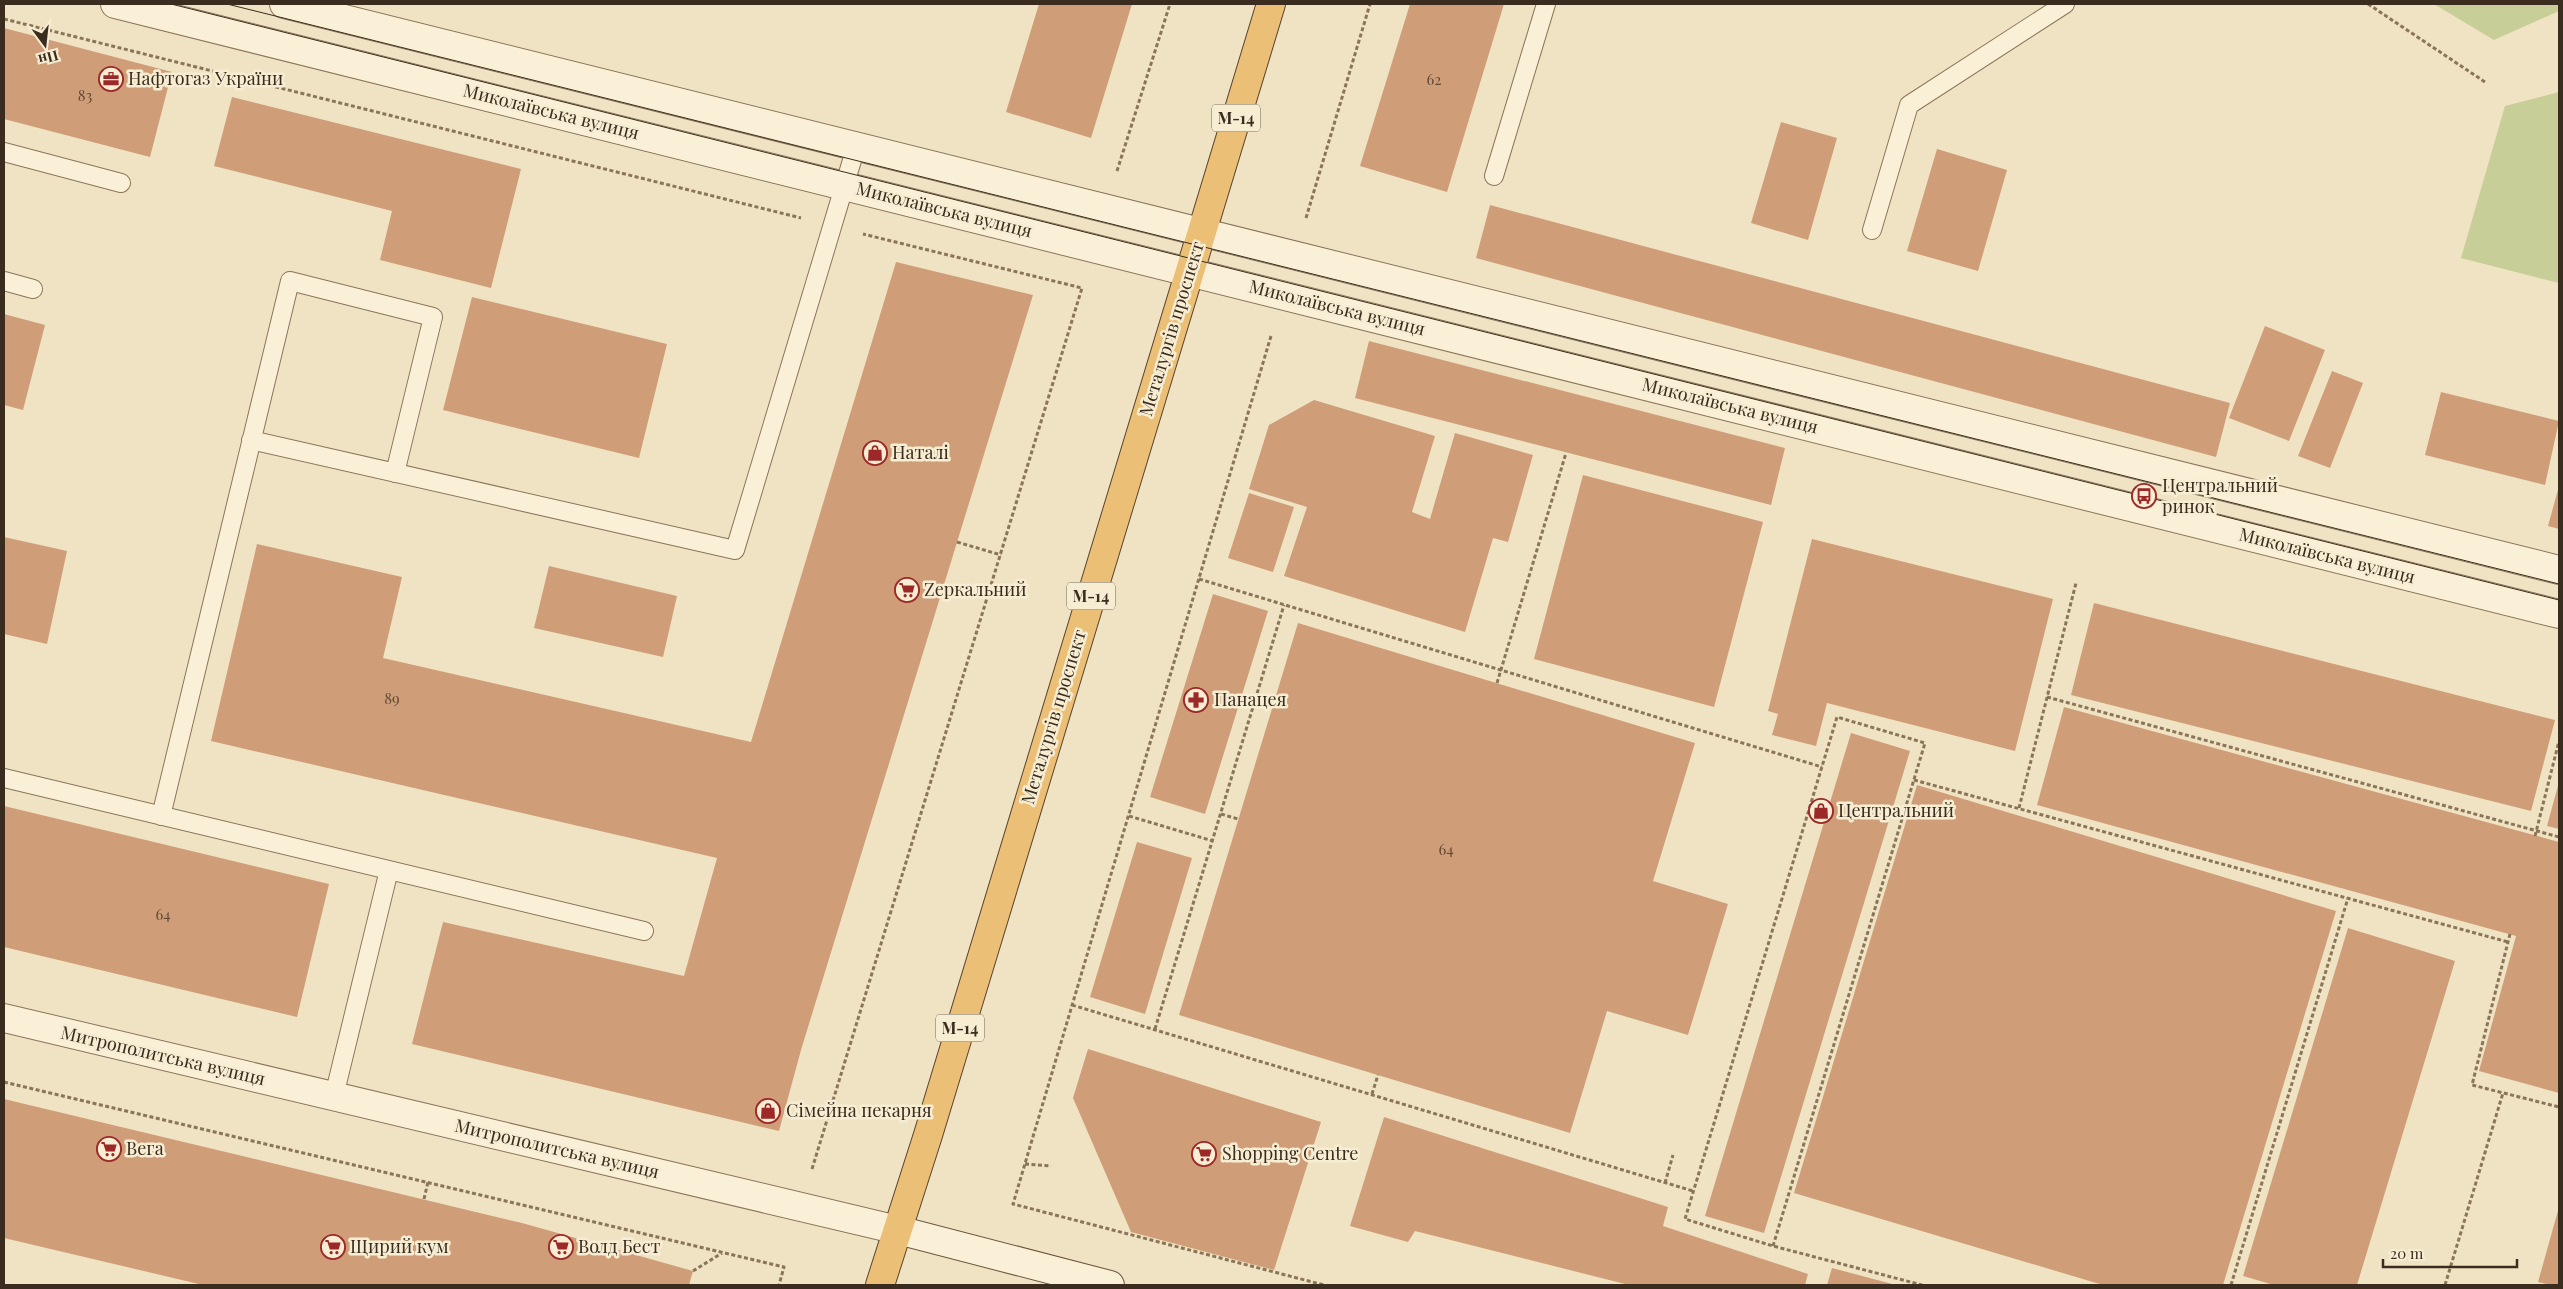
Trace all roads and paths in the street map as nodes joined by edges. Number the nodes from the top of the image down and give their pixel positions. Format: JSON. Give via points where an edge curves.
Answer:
{"nodes":[{"id":1,"x":114,"y":4,"type":"edge"},
{"id":2,"x":284,"y":4,"type":"edge"},
{"id":3,"x":1170,"y":4,"type":"edge"},
{"id":4,"x":1271,"y":4,"type":"edge"},
{"id":5,"x":1370,"y":4,"type":"edge"},
{"id":6,"x":1546,"y":4,"type":"edge"},
{"id":7,"x":2065,"y":4,"type":"edge"},
{"id":8,"x":2368,"y":4,"type":"edge"},
{"id":9,"x":4,"y":19,"type":"edge"},
{"id":10,"x":2485,"y":82,"type":"dead end"},
{"id":11,"x":856,"y":147,"type":"junction"},
{"id":12,"x":4,"y":152,"type":"edge"},
{"id":13,"x":1118,"y":171,"type":"dead end"},
{"id":14,"x":1494,"y":176,"type":"dead end"},
{"id":15,"x":121,"y":183,"type":"dead end"},
{"id":16,"x":844,"y":185,"type":"junction"},
{"id":17,"x":1306,"y":218,"type":"dead end"},
{"id":18,"x":832,"y":226,"type":"junction"},
{"id":19,"x":1872,"y":230,"type":"dead end"},
{"id":20,"x":1202,"y":233,"type":"junction"},
{"id":21,"x":1189,"y":271,"type":"junction"},
{"id":22,"x":4,"y":281,"type":"edge"},
{"id":23,"x":33,"y":289,"type":"dead end"},
{"id":24,"x":1271,"y":336,"type":"dead end"},
{"id":25,"x":1820,"y":386,"type":"junction"},
{"id":26,"x":1809,"y":426,"type":"junction"},
{"id":27,"x":252,"y":440,"type":"junction"},
{"id":28,"x":1566,"y":453,"type":"dead end"},
{"id":29,"x":395,"y":472,"type":"junction"},
{"id":30,"x":958,"y":542,"type":"dead end"},
{"id":31,"x":1001,"y":555,"type":"junction"},
{"id":32,"x":2559,"y":570,"type":"edge"},
{"id":33,"x":1199,"y":579,"type":"junction"},
{"id":34,"x":2076,"y":583,"type":"dead end"},
{"id":35,"x":1284,"y":605,"type":"junction"},
{"id":36,"x":2559,"y":614,"type":"edge"},
{"id":37,"x":1501,"y":670,"type":"junction"},
{"id":38,"x":1497,"y":683,"type":"dead end"},
{"id":39,"x":2047,"y":697,"type":"junction"},
{"id":40,"x":2559,"y":741,"type":"edge"},
{"id":41,"x":1822,"y":767,"type":"junction"},
{"id":42,"x":4,"y":778,"type":"edge"},
{"id":43,"x":1914,"y":780,"type":"junction"},
{"id":44,"x":2018,"y":808,"type":"junction"},
{"id":45,"x":1221,"y":814,"type":"junction"},
{"id":46,"x":161,"y":816,"type":"junction"},
{"id":47,"x":1128,"y":816,"type":"junction"},
{"id":48,"x":1238,"y":819,"type":"dead end"},
{"id":49,"x":2536,"y":831,"type":"junction"},
{"id":50,"x":2535,"y":836,"type":"dead end"},
{"id":51,"x":2559,"y":837,"type":"edge"},
{"id":52,"x":1213,"y":841,"type":"junction"},
{"id":53,"x":389,"y":870,"type":"junction"},
{"id":54,"x":2348,"y":898,"type":"junction"},
{"id":55,"x":644,"y":931,"type":"dead end"},
{"id":56,"x":2510,"y":934,"type":"dead end"},
{"id":57,"x":2508,"y":942,"type":"junction"},
{"id":58,"x":1072,"y":1005,"type":"junction"},
{"id":59,"x":4,"y":1018,"type":"edge"},
{"id":60,"x":1155,"y":1029,"type":"junction"},
{"id":61,"x":1378,"y":1075,"type":"dead end"},
{"id":62,"x":4,"y":1082,"type":"edge"},
{"id":63,"x":2503,"y":1093,"type":"junction"},
{"id":64,"x":1372,"y":1094,"type":"junction"},
{"id":65,"x":334,"y":1096,"type":"junction"},
{"id":66,"x":2559,"y":1108,"type":"edge"},
{"id":67,"x":1674,"y":1155,"type":"dead end"},
{"id":68,"x":1025,"y":1164,"type":"junction"},
{"id":69,"x":1050,"y":1166,"type":"dead end"},
{"id":70,"x":813,"y":1170,"type":"dead end"},
{"id":71,"x":428,"y":1182,"type":"junction"},
{"id":72,"x":1665,"y":1183,"type":"junction"},
{"id":73,"x":1693,"y":1191,"type":"junction"},
{"id":74,"x":424,"y":1199,"type":"dead end"},
{"id":75,"x":898,"y":1230,"type":"junction"},
{"id":76,"x":1773,"y":1246,"type":"junction"},
{"id":77,"x":723,"y":1252,"type":"junction"},
{"id":78,"x":693,"y":1271,"type":"dead end"},
{"id":79,"x":779,"y":1285,"type":"edge"},
{"id":80,"x":880,"y":1285,"type":"edge"},
{"id":81,"x":1110,"y":1285,"type":"edge"},
{"id":82,"x":1324,"y":1285,"type":"edge"},
{"id":83,"x":1922,"y":1285,"type":"edge"},
{"id":84,"x":2231,"y":1285,"type":"edge"},
{"id":85,"x":2445,"y":1285,"type":"edge"}],
"edges":[{"from":1,"to":16,"type":"street","name":"Миколаївська вулиця"},
{"from":2,"to":11,"type":"street"},
{"from":3,"to":13,"type":"path"},
{"from":4,"to":20,"type":"highway","name":"Металургів проспект","number":"М-14"},
{"from":5,"to":17,"type":"path"},
{"from":6,"to":14,"type":"lane"},
{"from":7,"to":19,"type":"lane","via":[[1909,105]]},
{"from":8,"to":10,"type":"path"},
{"from":9,"to":18,"type":"path"},
{"from":11,"to":16,"type":"lane"},
{"from":11,"to":20,"type":"street"},
{"from":12,"to":15,"type":"lane"},
{"from":16,"to":18,"type":"lane"},
{"from":16,"to":21,"type":"street","name":"Миколаївська вулиця"},
{"from":18,"to":29,"type":"lane","via":[[735,550]]},
{"from":18,"to":31,"type":"path","via":[[1082,288]]},
{"from":20,"to":21,"type":"highway","name":"Металургів проспект","number":"М-14"},
{"from":20,"to":25,"type":"street"},
{"from":21,"to":26,"type":"street","name":"Миколаївська вулиця"},
{"from":21,"to":75,"type":"highway","name":"Металургів проспект","number":"М-14"},
{"from":22,"to":23,"type":"lane"},
{"from":24,"to":33,"type":"path"},
{"from":25,"to":26,"type":"street"},
{"from":25,"to":32,"type":"street"},
{"from":26,"to":36,"type":"street","name":"Миколаївська вулиця"},
{"from":27,"to":29,"type":"lane"},
{"from":27,"to":29,"type":"lane","via":[[290,281],[433,317]]},
{"from":27,"to":46,"type":"lane"},
{"from":28,"to":37,"type":"path"},
{"from":30,"to":31,"type":"path"},
{"from":31,"to":70,"type":"path"},
{"from":33,"to":35,"type":"path"},
{"from":33,"to":47,"type":"path"},
{"from":34,"to":39,"type":"path"},
{"from":35,"to":37,"type":"path"},
{"from":35,"to":45,"type":"path"},
{"from":37,"to":38,"type":"path"},
{"from":37,"to":41,"type":"path"},
{"from":39,"to":44,"type":"path"},
{"from":39,"to":49,"type":"path"},
{"from":40,"to":49,"type":"path"},
{"from":41,"to":43,"type":"path","via":[[1837,717],[1925,743]]},
{"from":41,"to":73,"type":"path"},
{"from":42,"to":46,"type":"lane"},
{"from":43,"to":44,"type":"path"},
{"from":43,"to":76,"type":"path"},
{"from":44,"to":54,"type":"path"},
{"from":45,"to":48,"type":"path"},
{"from":45,"to":52,"type":"path"},
{"from":46,"to":53,"type":"lane"},
{"from":47,"to":52,"type":"path"},
{"from":47,"to":58,"type":"path"},
{"from":49,"to":50,"type":"path"},
{"from":49,"to":51,"type":"path"},
{"from":52,"to":60,"type":"path"},
{"from":53,"to":55,"type":"lane"},
{"from":53,"to":65,"type":"lane"},
{"from":54,"to":57,"type":"path"},
{"from":54,"to":84,"type":"path"},
{"from":56,"to":57,"type":"path"},
{"from":57,"to":63,"type":"path","via":[[2472,1085]]},
{"from":58,"to":60,"type":"path"},
{"from":58,"to":68,"type":"path"},
{"from":59,"to":65,"type":"street","name":"Митрополитська вулиця"},
{"from":60,"to":64,"type":"path"},
{"from":61,"to":64,"type":"path"},
{"from":62,"to":71,"type":"path"},
{"from":63,"to":66,"type":"path"},
{"from":63,"to":85,"type":"path"},
{"from":64,"to":72,"type":"path"},
{"from":65,"to":75,"type":"street","name":"Митрополитська вулиця"},
{"from":67,"to":72,"type":"path"},
{"from":68,"to":69,"type":"path"},
{"from":68,"to":82,"type":"path","via":[[1013,1204]]},
{"from":71,"to":74,"type":"path"},
{"from":71,"to":77,"type":"path"},
{"from":72,"to":73,"type":"path"},
{"from":73,"to":76,"type":"path","via":[[1684,1219]]},
{"from":75,"to":80,"type":"highway","name":"Металургів проспект","number":"М-14"},
{"from":75,"to":81,"type":"street","name":"Митрополитська вулиця"},
{"from":76,"to":83,"type":"path"},
{"from":77,"to":78,"type":"path"},
{"from":77,"to":79,"type":"path","via":[[784,1267]]}]}
